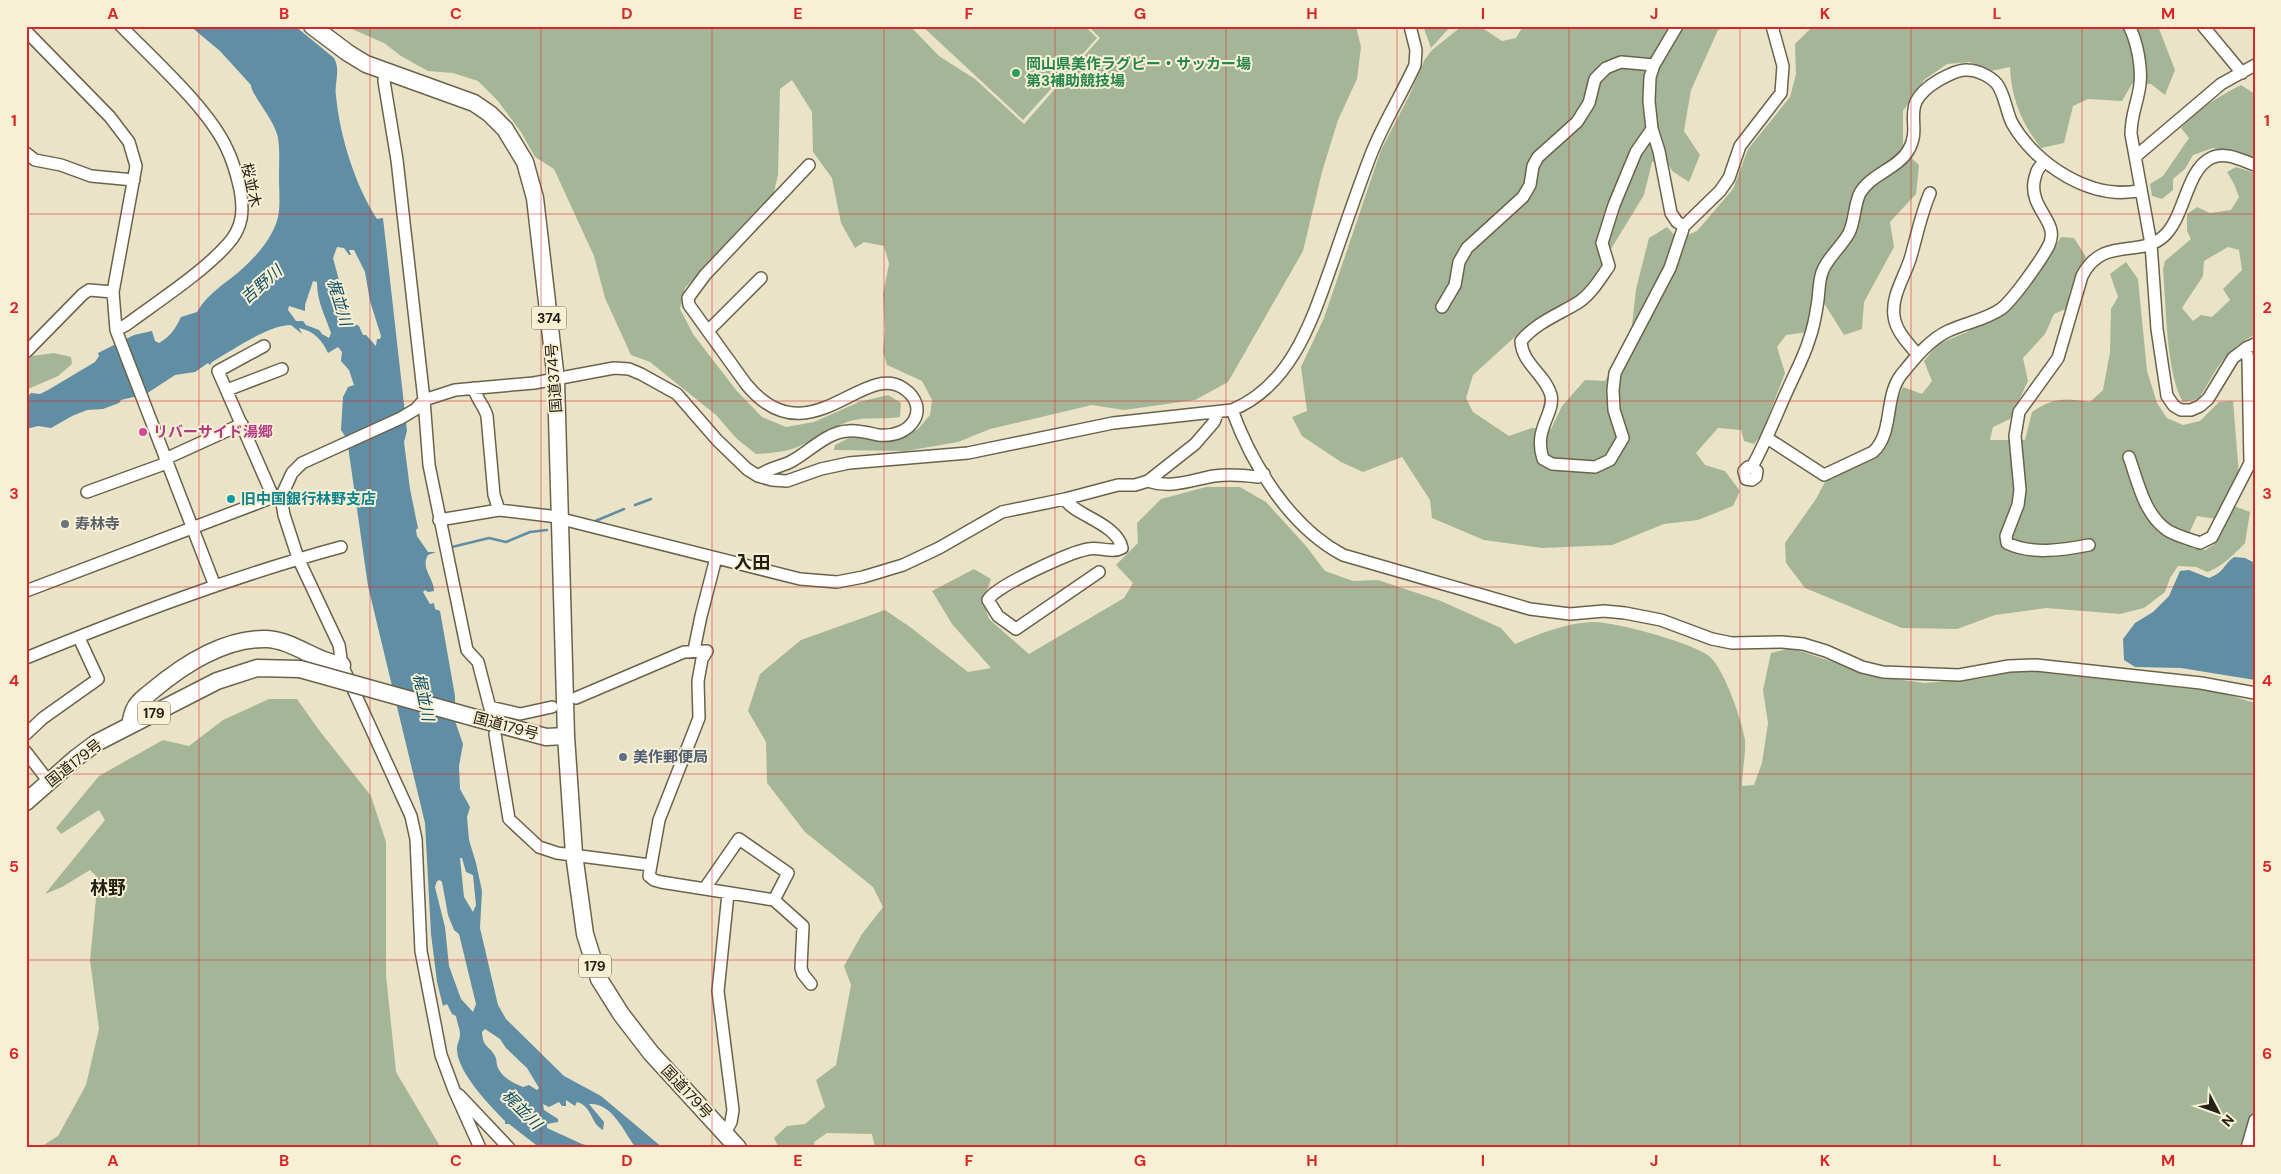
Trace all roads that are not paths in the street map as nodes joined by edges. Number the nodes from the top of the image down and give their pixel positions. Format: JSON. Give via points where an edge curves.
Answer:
{"nodes":[{"id":1,"x":121,"y":26,"type":"edge"},
{"id":2,"x":312,"y":26,"type":"edge"},
{"id":3,"x":1410,"y":26,"type":"edge"},
{"id":4,"x":1677,"y":26,"type":"edge"},
{"id":5,"x":1772,"y":26,"type":"edge"},
{"id":6,"x":2129,"y":26,"type":"edge"},
{"id":7,"x":2203,"y":26,"type":"edge"},
{"id":8,"x":26,"y":31,"type":"edge"},
{"id":9,"x":1654,"y":65,"type":"junction"},
{"id":10,"x":2255,"y":65,"type":"edge"},
{"id":11,"x":385,"y":72,"type":"junction"},
{"id":12,"x":2242,"y":73,"type":"junction"},
{"id":13,"x":1652,"y":129,"type":"junction"},
{"id":14,"x":26,"y":153,"type":"edge"},
{"id":15,"x":2135,"y":158,"type":"junction"},
{"id":16,"x":2044,"y":163,"type":"junction"},
{"id":17,"x":809,"y":165,"type":"dead end"},
{"id":18,"x":2255,"y":166,"type":"edge"},
{"id":19,"x":134,"y":180,"type":"junction"},
{"id":20,"x":2141,"y":190,"type":"junction"},
{"id":21,"x":1930,"y":193,"type":"dead end"},
{"id":22,"x":1684,"y":226,"type":"junction"},
{"id":23,"x":2151,"y":244,"type":"junction"},
{"id":24,"x":761,"y":278,"type":"dead end"},
{"id":25,"x":113,"y":292,"type":"junction"},
{"id":26,"x":1442,"y":307,"type":"dead end"},
{"id":27,"x":708,"y":331,"type":"junction"},
{"id":28,"x":116,"y":333,"type":"junction"},
{"id":29,"x":264,"y":346,"type":"dead end"},
{"id":30,"x":2250,"y":346,"type":"edge"},
{"id":31,"x":26,"y":352,"type":"edge"},
{"id":32,"x":1918,"y":355,"type":"junction"},
{"id":33,"x":282,"y":369,"type":"dead end"},
{"id":34,"x":556,"y":380,"type":"junction"},
{"id":35,"x":474,"y":388,"type":"junction"},
{"id":36,"x":227,"y":390,"type":"junction"},
{"id":37,"x":420,"y":404,"type":"junction"},
{"id":38,"x":1232,"y":410,"type":"junction"},
{"id":39,"x":1218,"y":412,"type":"junction"},
{"id":40,"x":242,"y":424,"type":"junction"},
{"id":41,"x":1767,"y":438,"type":"junction"},
{"id":42,"x":2128,"y":457,"type":"dead end"},
{"id":43,"x":166,"y":461,"type":"junction"},
{"id":44,"x":1752,"y":468,"type":"dead end"},
{"id":45,"x":1264,"y":474,"type":"junction"},
{"id":46,"x":758,"y":476,"type":"junction"},
{"id":47,"x":1148,"y":481,"type":"junction"},
{"id":48,"x":87,"y":492,"type":"dead end"},
{"id":49,"x":276,"y":497,"type":"junction"},
{"id":50,"x":1064,"y":499,"type":"junction"},
{"id":51,"x":499,"y":510,"type":"junction"},
{"id":52,"x":559,"y":519,"type":"junction"},
{"id":53,"x":439,"y":520,"type":"junction"},
{"id":54,"x":192,"y":528,"type":"junction"},
{"id":55,"x":2089,"y":545,"type":"dead end"},
{"id":56,"x":341,"y":547,"type":"dead end"},
{"id":57,"x":298,"y":558,"type":"junction"},
{"id":58,"x":716,"y":558,"type":"junction"},
{"id":59,"x":1099,"y":572,"type":"dead end"},
{"id":60,"x":215,"y":586,"type":"junction"},
{"id":61,"x":26,"y":591,"type":"edge"},
{"id":62,"x":79,"y":638,"type":"junction"},
{"id":63,"x":694,"y":650,"type":"junction"},
{"id":64,"x":26,"y":658,"type":"edge"},
{"id":65,"x":342,"y":665,"type":"junction"},
{"id":66,"x":2255,"y":693,"type":"edge"},
{"id":67,"x":576,"y":698,"type":"dead end"},
{"id":68,"x":552,"y":707,"type":"dead end"},
{"id":69,"x":486,"y":713,"type":"junction"},
{"id":70,"x":130,"y":725,"type":"junction"},
{"id":71,"x":26,"y":734,"type":"edge"},
{"id":72,"x":495,"y":734,"type":"dead end"},
{"id":73,"x":566,"y":736,"type":"junction"},
{"id":74,"x":26,"y":752,"type":"edge"},
{"id":75,"x":49,"y":782,"type":"junction"},
{"id":76,"x":26,"y":802,"type":"edge"},
{"id":77,"x":574,"y":854,"type":"junction"},
{"id":78,"x":650,"y":864,"type":"junction"},
{"id":79,"x":705,"y":888,"type":"junction"},
{"id":80,"x":728,"y":894,"type":"junction"},
{"id":81,"x":774,"y":900,"type":"junction"},
{"id":82,"x":811,"y":984,"type":"dead end"},
{"id":83,"x":454,"y":1090,"type":"junction"},
{"id":84,"x":2255,"y":1120,"type":"edge"},
{"id":85,"x":725,"y":1133,"type":"junction"},
{"id":86,"x":480,"y":1148,"type":"edge"},
{"id":87,"x":509,"y":1148,"type":"edge"},
{"id":88,"x":738,"y":1148,"type":"edge"},
{"id":89,"x":2247,"y":1148,"type":"edge"}],
"edges":[{"from":1,"to":28,"type":"street","name":"桜並木","via":[[212,124],[227,149],[235,173],[243,218],[228,245]]},
{"from":2,"to":11,"type":"highway","name":"国道374号","number":"374","via":[[348,53]]},
{"from":3,"to":38,"type":"street","via":[[1416,50],[1415,65],[1370,155],[1310,325],[1288,363],[1275,378],[1246,405]]},
{"from":4,"to":9,"type":"street"},
{"from":5,"to":22,"type":"street","via":[[1783,66],[1781,93],[1740,146],[1729,178]]},
{"from":6,"to":15,"type":"street","via":[[2140,72],[2131,122]]},
{"from":7,"to":12,"type":"street"},
{"from":8,"to":19,"type":"street","via":[[110,117],[129,142],[136,166]]},
{"from":9,"to":13,"type":"street","via":[[1650,77]]},
{"from":9,"to":26,"type":"street","via":[[1621,62],[1606,68],[1595,79],[1590,103],[1578,122],[1538,157],[1530,185],[1522,197],[1467,248],[1455,285]]},
{"from":10,"to":12,"type":"street"},
{"from":11,"to":34,"type":"highway","name":"国道374号","number":"374","via":[[474,103],[505,130],[520,153],[535,198]]},
{"from":11,"to":37,"type":"street","via":[[397,160]]},
{"from":12,"to":15,"type":"street","via":[[2221,84]]},
{"from":13,"to":22,"type":"street","via":[[1671,213]]},
{"from":13,"to":22,"type":"street","via":[[1636,152],[1602,243],[1609,266],[1596,286],[1580,301],[1530,330],[1521,341],[1521,350],[1547,384],[1551,397],[1541,428],[1539,447],[1543,459],[1552,464],[1595,467],[1610,460],[1617,451],[1622,438],[1614,410],[1615,373],[1670,268]]},
{"from":14,"to":19,"type":"street","via":[[35,160],[91,176]]},
{"from":15,"to":20,"type":"street"},
{"from":16,"to":20,"type":"street","via":[[2063,175],[2099,189]]},
{"from":16,"to":32,"type":"street","via":[[2036,172],[2033,190],[2035,202],[2052,232],[2043,256],[2003,307],[1973,323],[1948,331]]},
{"from":16,"to":41,"type":"street","via":[[2011,121],[1996,84],[1982,73],[1965,70],[1929,86],[1916,99],[1908,151],[1864,187],[1849,233],[1822,272],[1809,343]]},
{"from":17,"to":27,"type":"street","via":[[705,275],[688,298],[689,305]]},
{"from":18,"to":23,"type":"street","via":[[2232,157],[2210,158],[2201,165],[2166,235]]},
{"from":19,"to":25,"type":"street"},
{"from":20,"to":23,"type":"street"},
{"from":21,"to":32,"type":"street","via":[[1896,294],[1894,315],[1904,338]]},
{"from":23,"to":30,"type":"street","via":[[2156,329],[2166,390],[2174,406],[2191,410],[2200,406],[2234,358]]},
{"from":23,"to":55,"type":"street","via":[[2100,255],[2089,263],[2082,276],[2058,358],[2019,412],[2016,426],[2020,490],[2006,536],[2007,543],[2030,549]]},
{"from":24,"to":27,"type":"street"},
{"from":25,"to":28,"type":"street"},
{"from":25,"to":31,"type":"street","via":[[89,290],[83,294]]},
{"from":27,"to":46,"type":"street","via":[[756,396],[781,412],[809,413],[875,385],[891,383],[902,387],[912,397],[915,420],[901,433],[888,436],[848,430],[832,435],[790,462],[765,470]]},
{"from":28,"to":43,"type":"street"},
{"from":29,"to":36,"type":"street","via":[[218,370]]},
{"from":30,"to":42,"type":"street","via":[[2250,463],[2212,538],[2200,543],[2168,531],[2156,520],[2148,509]]},
{"from":32,"to":41,"type":"street","via":[[1892,392],[1884,435],[1873,452],[1824,475]]},
{"from":33,"to":36,"type":"street"},
{"from":34,"to":35,"type":"street"},
{"from":34,"to":46,"type":"street","via":[[614,368],[641,374],[677,394],[717,440],[747,470]]},
{"from":34,"to":52,"type":"highway","name":"国道374号","number":"374"},
{"from":35,"to":37,"type":"street","via":[[456,390]]},
{"from":35,"to":51,"type":"street","via":[[487,416],[494,495]]},
{"from":36,"to":40,"type":"street"},
{"from":37,"to":49,"type":"street","via":[[401,418],[302,463]]},
{"from":37,"to":53,"type":"street"},
{"from":38,"to":39,"type":"street"},
{"from":38,"to":45,"type":"street"},
{"from":39,"to":46,"type":"street","via":[[1113,423],[968,453],[849,463],[787,481]]},
{"from":39,"to":47,"type":"street","via":[[1214,422],[1195,444]]},
{"from":40,"to":43,"type":"street"},
{"from":40,"to":49,"type":"street"},
{"from":41,"to":44,"type":"street"},
{"from":43,"to":48,"type":"street"},
{"from":43,"to":54,"type":"street"},
{"from":45,"to":47,"type":"street","via":[[1258,477],[1214,476],[1186,484]]},
{"from":45,"to":66,"type":"street","via":[[1294,517],[1314,537],[1343,555],[1530,609],[1570,614],[1625,613],[1661,620],[1732,643],[1803,644],[1883,672],[1959,675],[2008,666],[2036,665],[2201,683]]},
{"from":47,"to":50,"type":"street"},
{"from":49,"to":54,"type":"street"},
{"from":49,"to":57,"type":"street"},
{"from":50,"to":58,"type":"street","via":[[1002,512],[939,548],[903,564],[838,582],[800,579]]},
{"from":50,"to":59,"type":"street","via":[[1104,525],[1122,548],[1090,548],[1054,561],[1000,590],[988,600],[998,616],[1016,629]]},
{"from":51,"to":52,"type":"street"},
{"from":51,"to":53,"type":"street"},
{"from":52,"to":58,"type":"street"},
{"from":52,"to":73,"type":"highway","name":"国道374号","number":"374"},
{"from":53,"to":69,"type":"street","via":[[467,650],[478,662]]},
{"from":54,"to":60,"type":"street"},
{"from":54,"to":61,"type":"street"},
{"from":56,"to":57,"type":"street"},
{"from":57,"to":60,"type":"street"},
{"from":57,"to":65,"type":"street","via":[[340,645]]},
{"from":58,"to":63,"type":"street"},
{"from":60,"to":62,"type":"street"},
{"from":62,"to":64,"type":"street"},
{"from":62,"to":71,"type":"street","via":[[98,679]]},
{"from":63,"to":67,"type":"street"},
{"from":63,"to":78,"type":"street","via":[[707,651],[698,681],[699,718],[660,820]]},
{"from":65,"to":70,"type":"highway","via":[[331,664],[286,642],[266,639],[243,641],[194,661],[170,676],[142,700],[134,710]]},
{"from":65,"to":83,"type":"street","via":[[411,816],[416,840],[421,951],[441,1055]]},
{"from":68,"to":69,"type":"street","via":[[520,714]]},
{"from":69,"to":70,"type":"highway","name":"国道179号","number":"179","bridge":true,"via":[[300,669],[256,668],[217,680]]},
{"from":69,"to":73,"type":"highway","name":"国道179号","number":"179","via":[[546,737]]},
{"from":70,"to":75,"type":"highway","name":"国道179号","number":"179","via":[[96,743]]},
{"from":72,"to":77,"type":"street","via":[[509,819],[540,847]]},
{"from":73,"to":77,"type":"highway","name":"国道179号","number":"179"},
{"from":74,"to":75,"type":"street"},
{"from":75,"to":76,"type":"highway","name":"国道179号","number":"179"},
{"from":77,"to":78,"type":"street"},
{"from":77,"to":85,"type":"highway","name":"国道179号","number":"179","via":[[584,934],[599,979],[651,1053]]},
{"from":78,"to":79,"type":"street","via":[[649,876],[654,880]]},
{"from":79,"to":80,"type":"street"},
{"from":79,"to":81,"type":"street","via":[[739,838],[788,873]]},
{"from":80,"to":81,"type":"street"},
{"from":80,"to":85,"type":"street","via":[[718,991],[733,1110]]},
{"from":81,"to":82,"type":"street","via":[[803,926],[801,968]]},
{"from":83,"to":86,"type":"street"},
{"from":83,"to":87,"type":"street"},
{"from":84,"to":89,"type":"street"},
{"from":85,"to":88,"type":"highway","name":"国道179号","number":"179"}]}
